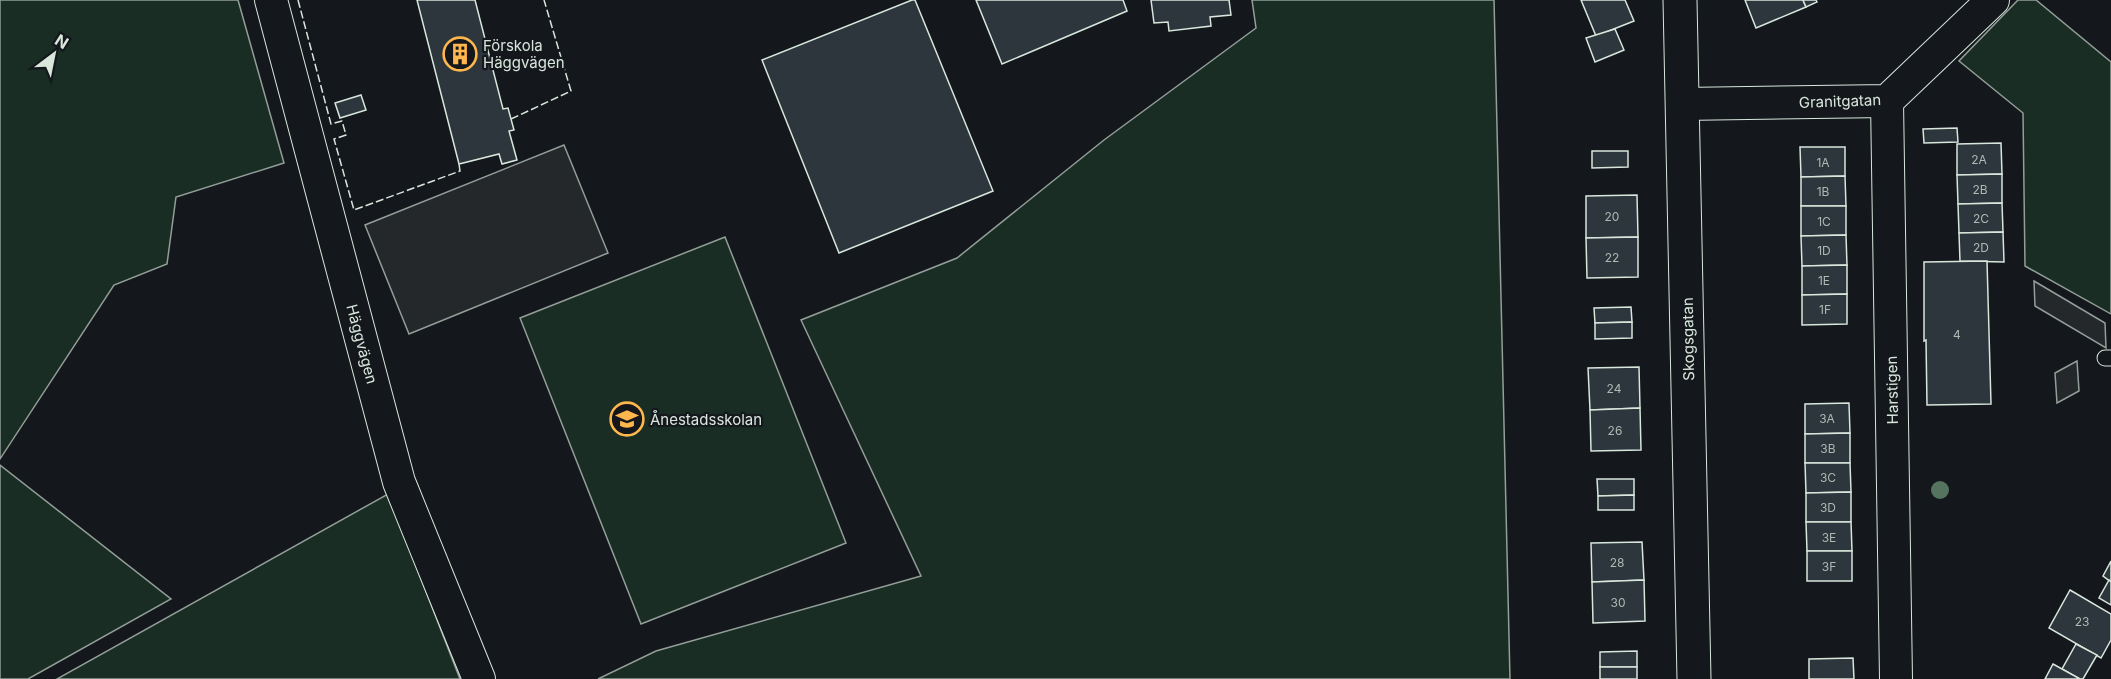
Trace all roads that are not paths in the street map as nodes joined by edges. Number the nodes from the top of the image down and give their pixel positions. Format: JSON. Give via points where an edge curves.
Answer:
{"nodes":[{"id":1,"x":271,"y":0,"type":"edge"},
{"id":2,"x":1680,"y":0,"type":"edge"},
{"id":3,"x":1993,"y":0,"type":"edge"},
{"id":4,"x":1887,"y":101,"type":"junction"},
{"id":5,"x":1683,"y":104,"type":"junction"},
{"id":6,"x":479,"y":679,"type":"edge"},
{"id":7,"x":1694,"y":679,"type":"edge"},
{"id":8,"x":1896,"y":679,"type":"edge"}],
"edges":[{"from":1,"to":6,"type":"street","name":"Häggvägen","via":[[399,482]]},
{"from":2,"to":5,"type":"street","name":"Skogsgatan"},
{"from":3,"to":4,"type":"street","name":"Granitgatan"},
{"from":4,"to":5,"type":"street","name":"Granitgatan"},
{"from":4,"to":8,"type":"street","name":"Harstigen"},
{"from":5,"to":7,"type":"street","name":"Skogsgatan"}]}
